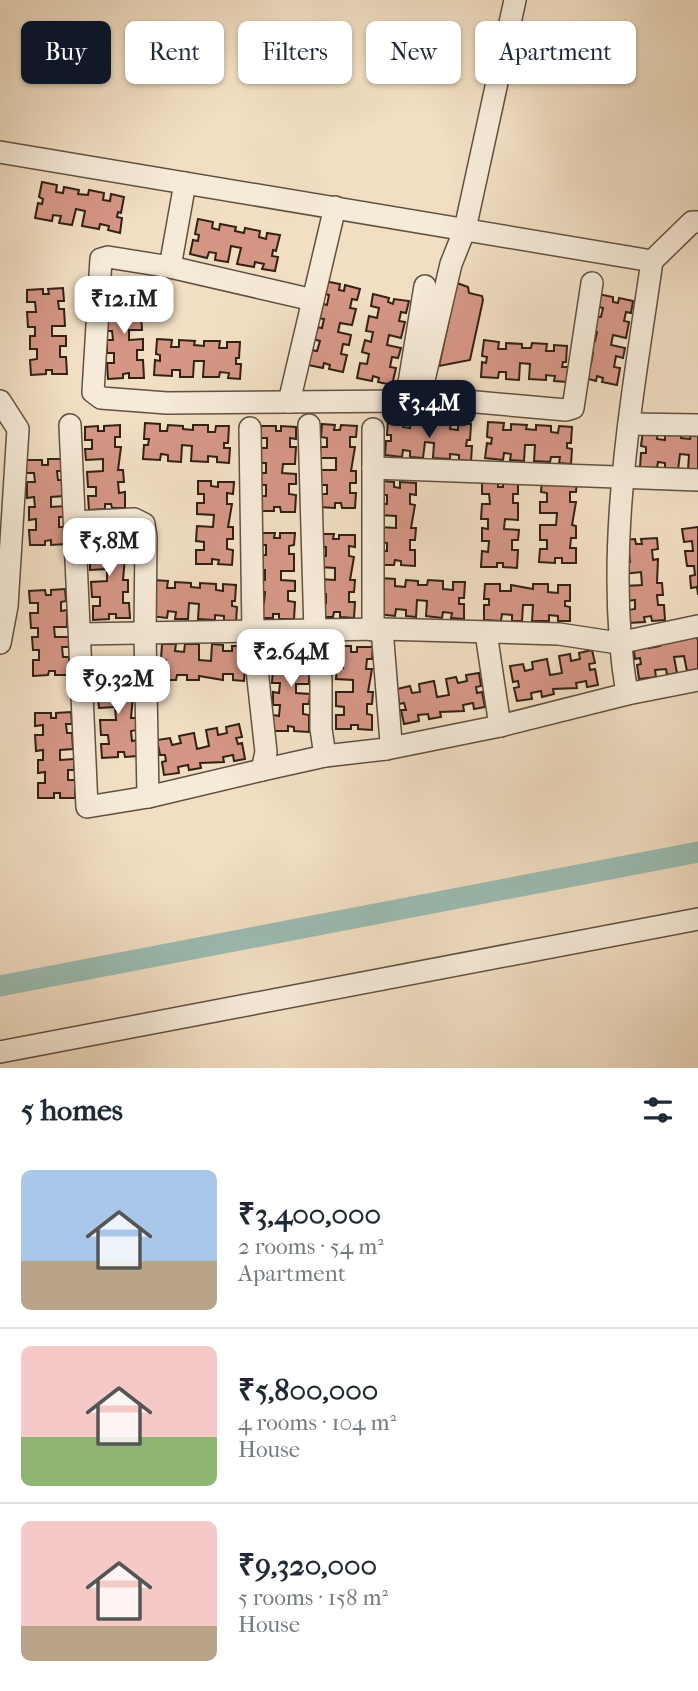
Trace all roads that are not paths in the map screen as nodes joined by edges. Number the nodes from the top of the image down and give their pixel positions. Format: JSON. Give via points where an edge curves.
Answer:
{"nodes":[{"id":1,"x":515,"y":0,"type":"edge"},
{"id":2,"x":0,"y":152,"type":"edge"},
{"id":3,"x":185,"y":183,"type":"junction"},
{"id":4,"x":335,"y":207,"type":"junction"},
{"id":5,"x":698,"y":222,"type":"edge"},
{"id":6,"x":465,"y":229,"type":"junction"},
{"id":7,"x":652,"y":261,"type":"junction"},
{"id":8,"x":170,"y":267,"type":"junction"},
{"id":9,"x":592,"y":284,"type":"dead end"},
{"id":10,"x":425,"y":286,"type":"dead end"},
{"id":11,"x":313,"y":300,"type":"junction"},
{"id":12,"x":0,"y":401,"type":"edge"},
{"id":13,"x":289,"y":402,"type":"junction"},
{"id":14,"x":629,"y":424,"type":"junction"},
{"id":15,"x":70,"y":425,"type":"dead end"},
{"id":16,"x":309,"y":425,"type":"dead end"},
{"id":17,"x":698,"y":425,"type":"edge"},
{"id":18,"x":250,"y":428,"type":"dead end"},
{"id":19,"x":373,"y":429,"type":"dead end"},
{"id":20,"x":373,"y":468,"type":"junction"},
{"id":21,"x":622,"y":478,"type":"junction"},
{"id":22,"x":698,"y":480,"type":"edge"},
{"id":23,"x":75,"y":522,"type":"junction"},
{"id":24,"x":698,"y":626,"type":"edge"},
{"id":25,"x":378,"y":630,"type":"junction"},
{"id":26,"x":315,"y":632,"type":"junction"},
{"id":27,"x":253,"y":633,"type":"junction"},
{"id":28,"x":486,"y":633,"type":"junction"},
{"id":29,"x":80,"y":634,"type":"junction"},
{"id":30,"x":145,"y":634,"type":"junction"},
{"id":31,"x":0,"y":643,"type":"edge"},
{"id":32,"x":618,"y":643,"type":"junction"},
{"id":33,"x":698,"y":680,"type":"edge"},
{"id":34,"x":627,"y":694,"type":"junction"},
{"id":35,"x":500,"y":726,"type":"junction"},
{"id":36,"x":386,"y":749,"type":"junction"},
{"id":37,"x":325,"y":756,"type":"junction"},
{"id":38,"x":262,"y":770,"type":"junction"},
{"id":39,"x":148,"y":797,"type":"junction"},
{"id":40,"x":698,"y":919,"type":"edge"},
{"id":41,"x":0,"y":1052,"type":"edge"}],
"edges":[{"from":1,"to":6,"type":"street"},
{"from":2,"to":3,"type":"street"},
{"from":3,"to":4,"type":"street"},
{"from":3,"to":8,"type":"street"},
{"from":4,"to":6,"type":"street"},
{"from":4,"to":11,"type":"street"},
{"from":5,"to":7,"type":"street","via":[[692,222]]},
{"from":6,"to":7,"type":"street"},
{"from":6,"to":9,"type":"street","via":[[451,264],[420,397],[573,408]]},
{"from":7,"to":14,"type":"street"},
{"from":8,"to":11,"type":"street"},
{"from":8,"to":13,"type":"street","via":[[101,259],[93,392],[101,398],[167,403]]},
{"from":10,"to":13,"type":"street","via":[[406,401]]},
{"from":11,"to":13,"type":"street"},
{"from":12,"to":31,"type":"street","via":[[18,429],[7,606]]},
{"from":14,"to":17,"type":"street"},
{"from":14,"to":21,"type":"street"},
{"from":15,"to":23,"type":"street"},
{"from":16,"to":26,"type":"street"},
{"from":18,"to":27,"type":"street"},
{"from":19,"to":20,"type":"street"},
{"from":20,"to":21,"type":"street"},
{"from":20,"to":25,"type":"street"},
{"from":21,"to":22,"type":"street"},
{"from":21,"to":32,"type":"street"},
{"from":23,"to":29,"type":"street"},
{"from":23,"to":30,"type":"street","via":[[134,519],[144,524]]},
{"from":24,"to":32,"type":"street"},
{"from":25,"to":26,"type":"street"},
{"from":25,"to":28,"type":"street"},
{"from":25,"to":36,"type":"street","via":[[392,729]]},
{"from":26,"to":27,"type":"street"},
{"from":26,"to":37,"type":"street"},
{"from":27,"to":30,"type":"street"},
{"from":27,"to":38,"type":"street","via":[[266,752]]},
{"from":28,"to":32,"type":"street","via":[[559,634]]},
{"from":28,"to":35,"type":"street"},
{"from":29,"to":30,"type":"street"},
{"from":29,"to":39,"type":"street","via":[[87,807]]},
{"from":30,"to":39,"type":"street"},
{"from":32,"to":34,"type":"street"},
{"from":33,"to":34,"type":"street"},
{"from":34,"to":35,"type":"street"},
{"from":35,"to":36,"type":"street"},
{"from":36,"to":37,"type":"street"},
{"from":37,"to":38,"type":"street"},
{"from":38,"to":39,"type":"street"},
{"from":40,"to":41,"type":"street"}]}
